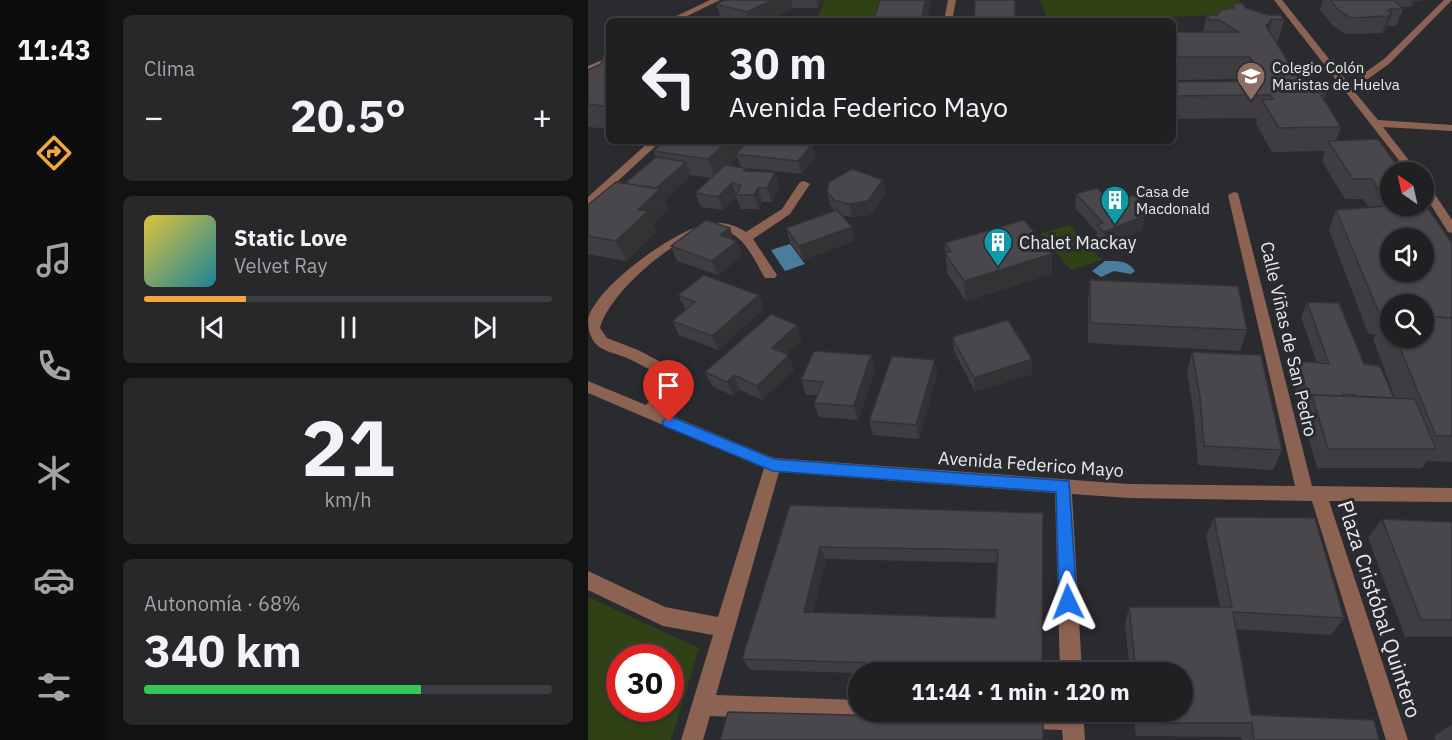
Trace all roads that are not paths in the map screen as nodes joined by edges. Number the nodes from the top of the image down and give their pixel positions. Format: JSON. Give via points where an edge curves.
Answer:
{"nodes":[{"id":1,"x":716,"y":0,"type":"edge"},
{"id":2,"x":952,"y":0,"type":"edge"},
{"id":3,"x":1278,"y":0,"type":"edge"},
{"id":4,"x":1448,"y":0,"type":"edge"},
{"id":5,"x":726,"y":6,"type":"edge"},
{"id":6,"x":677,"y":18,"type":"edge"},
{"id":7,"x":700,"y":18,"type":"edge"},
{"id":8,"x":949,"y":18,"type":"edge"},
{"id":9,"x":606,"y":50,"type":"edge"},
{"id":10,"x":588,"y":59,"type":"edge"},
{"id":11,"x":606,"y":61,"type":"edge"},
{"id":12,"x":588,"y":69,"type":"edge"},
{"id":13,"x":1348,"y":89,"type":"junction"},
{"id":14,"x":1375,"y":123,"type":"junction"},
{"id":15,"x":1452,"y":128,"type":"edge"},
{"id":16,"x":653,"y":144,"type":"edge"},
{"id":17,"x":1405,"y":162,"type":"edge"},
{"id":18,"x":804,"y":184,"type":"dead end"},
{"id":19,"x":1234,"y":195,"type":"dead end"},
{"id":20,"x":1434,"y":201,"type":"edge"},
{"id":21,"x":588,"y":203,"type":"edge"},
{"id":22,"x":1452,"y":229,"type":"edge"},
{"id":23,"x":747,"y":237,"type":"junction"},
{"id":24,"x":770,"y":275,"type":"dead end"},
{"id":25,"x":588,"y":387,"type":"edge"},
{"id":26,"x":648,"y":413,"type":"junction"},
{"id":27,"x":773,"y":465,"type":"junction"},
{"id":28,"x":1063,"y":486,"type":"junction"},
{"id":29,"x":1311,"y":493,"type":"junction"},
{"id":30,"x":1452,"y":495,"type":"edge"},
{"id":31,"x":588,"y":580,"type":"edge"},
{"id":32,"x":725,"y":628,"type":"junction"},
{"id":33,"x":1071,"y":662,"type":"edge"},
{"id":34,"x":703,"y":705,"type":"junction"},
{"id":35,"x":848,"y":711,"type":"edge"},
{"id":36,"x":1056,"y":722,"type":"edge"},
{"id":37,"x":1073,"y":723,"type":"edge"},
{"id":38,"x":692,"y":740,"type":"edge"},
{"id":39,"x":1396,"y":740,"type":"edge"}],
"edges":[{"from":1,"to":6,"type":"street"},
{"from":2,"to":8,"type":"street"},
{"from":3,"to":13,"type":"street"},
{"from":4,"to":13,"type":"street","via":[[1387,61]]},
{"from":5,"to":7,"type":"street"},
{"from":9,"to":10,"type":"street"},
{"from":11,"to":12,"type":"street"},
{"from":13,"to":14,"type":"street"},
{"from":14,"to":15,"type":"street"},
{"from":14,"to":17,"type":"street"},
{"from":16,"to":21,"type":"street"},
{"from":18,"to":23,"type":"street","via":[[786,211]]},
{"from":19,"to":29,"type":"street","name":"Calle Viñas de San Pedro"},
{"from":20,"to":22,"type":"street"},
{"from":23,"to":24,"type":"street"},
{"from":23,"to":26,"type":"street","via":[[724,226],[693,232],[644,264],[597,314],[593,328],[602,342],[669,373],[670,391]]},
{"from":25,"to":26,"type":"street","name":"Avenida Federico Mayo"},
{"from":26,"to":27,"type":"street","name":"Avenida Federico Mayo"},
{"from":27,"to":28,"type":"street","name":"Avenida Federico Mayo"},
{"from":27,"to":32,"type":"street"},
{"from":28,"to":29,"type":"street","name":"Avenida Federico Mayo","via":[[1129,491]]},
{"from":28,"to":33,"type":"street"},
{"from":29,"to":30,"type":"street","name":"Avenida Federico Mayo"},
{"from":29,"to":39,"type":"street","name":"Plaza Cristóbal Quintero"},
{"from":31,"to":32,"type":"street","via":[[663,616]]},
{"from":32,"to":34,"type":"street"},
{"from":34,"to":35,"type":"street"},
{"from":34,"to":38,"type":"street"},
{"from":36,"to":37,"type":"street"}]}
